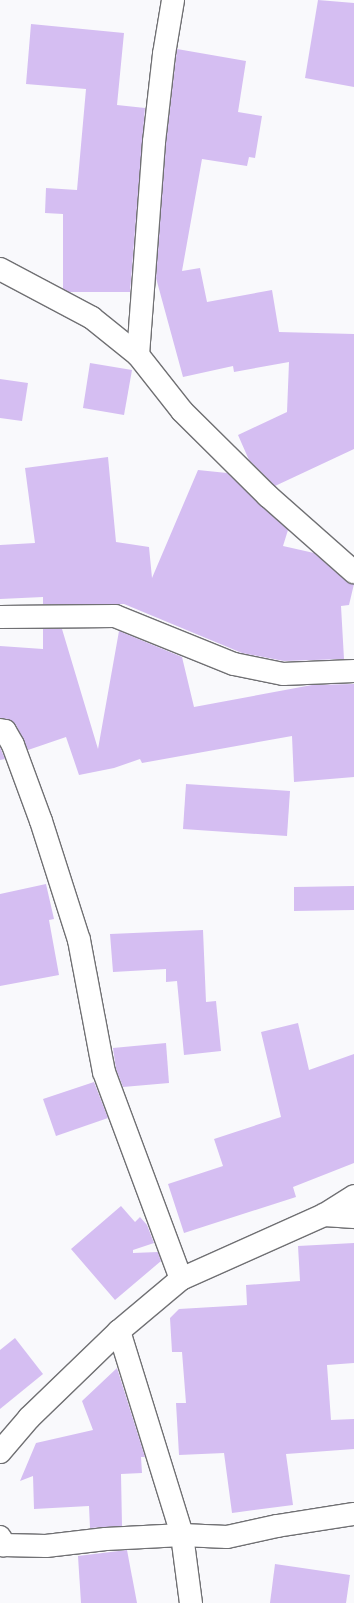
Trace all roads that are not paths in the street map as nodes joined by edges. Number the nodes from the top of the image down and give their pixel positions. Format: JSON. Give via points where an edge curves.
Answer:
{"nodes":[{"id":1,"x":173,"y":0,"type":"edge"},
{"id":2,"x":0,"y":269,"type":"edge"},
{"id":3,"x":138,"y":355,"type":"junction"},
{"id":4,"x":354,"y":572,"type":"edge"},
{"id":5,"x":0,"y":617,"type":"edge"},
{"id":6,"x":354,"y":671,"type":"edge"},
{"id":7,"x":0,"y":730,"type":"edge"},
{"id":8,"x":354,"y":1196,"type":"edge"},
{"id":9,"x":324,"y":1215,"type":"junction"},
{"id":10,"x":354,"y":1217,"type":"edge"},
{"id":11,"x":182,"y":1279,"type":"junction"},
{"id":12,"x":119,"y":1331,"type":"junction"},
{"id":13,"x":0,"y":1452,"type":"edge"},
{"id":14,"x":354,"y":1514,"type":"edge"},
{"id":15,"x":182,"y":1535,"type":"junction"},
{"id":16,"x":0,"y":1536,"type":"edge"},
{"id":17,"x":191,"y":1603,"type":"edge"}],
"edges":[{"from":1,"to":3,"type":"street","via":[[154,142]]},
{"from":2,"to":3,"type":"street","via":[[92,318]]},
{"from":3,"to":4,"type":"street","via":[[182,411],[268,496]]},
{"from":5,"to":6,"type":"street","via":[[115,616],[234,664],[284,674]]},
{"from":7,"to":11,"type":"street","via":[[5,731],[14,745],[42,821],[79,940],[104,1072]]},
{"from":8,"to":9,"type":"street"},
{"from":9,"to":10,"type":"street"},
{"from":9,"to":11,"type":"street"},
{"from":11,"to":12,"type":"street"},
{"from":12,"to":13,"type":"street","via":[[29,1418]]},
{"from":12,"to":15,"type":"street"},
{"from":14,"to":15,"type":"street","via":[[227,1537]]},
{"from":15,"to":16,"type":"street","via":[[106,1538],[46,1546],[3,1545]]},
{"from":15,"to":17,"type":"street"}]}
